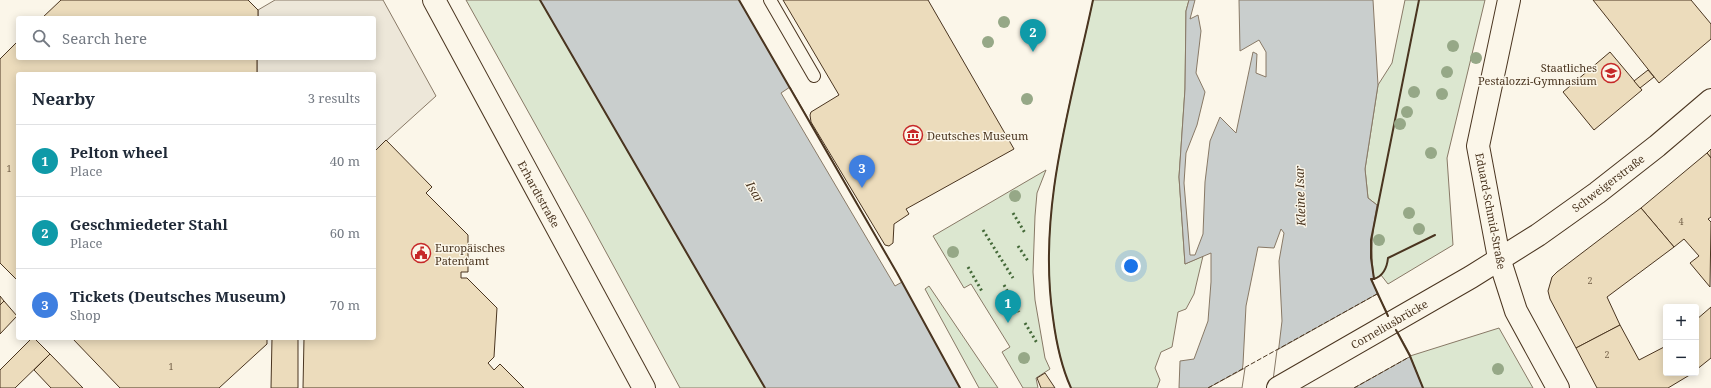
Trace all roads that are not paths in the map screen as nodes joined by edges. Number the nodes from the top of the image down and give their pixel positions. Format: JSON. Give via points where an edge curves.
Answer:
{"nodes":[{"id":1,"x":434,"y":0,"type":"edge"},
{"id":2,"x":770,"y":0,"type":"edge"},
{"id":3,"x":1509,"y":0,"type":"edge"},
{"id":4,"x":814,"y":76,"type":"dead end"},
{"id":5,"x":1711,"y":100,"type":"edge"},
{"id":6,"x":1499,"y":258,"type":"junction"},
{"id":7,"x":644,"y":388,"type":"edge"},
{"id":8,"x":1278,"y":388,"type":"edge"},
{"id":9,"x":1558,"y":388,"type":"edge"}],
"edges":[{"from":1,"to":7,"type":"street","name":"Erhardtstraße"},
{"from":2,"to":4,"type":"lane"},
{"from":3,"to":6,"type":"street","name":"Eduard-Schmid-Straße","via":[[1478,146]]},
{"from":5,"to":6,"type":"street","name":"Schweigerstraße","via":[[1597,193],[1538,235]]},
{"from":6,"to":8,"type":"street","name":"Corneliusbrücke","via":[[1471,277]]},
{"from":6,"to":9,"type":"street","name":"Eduard-Schmid-Straße","via":[[1516,311]]}]}
